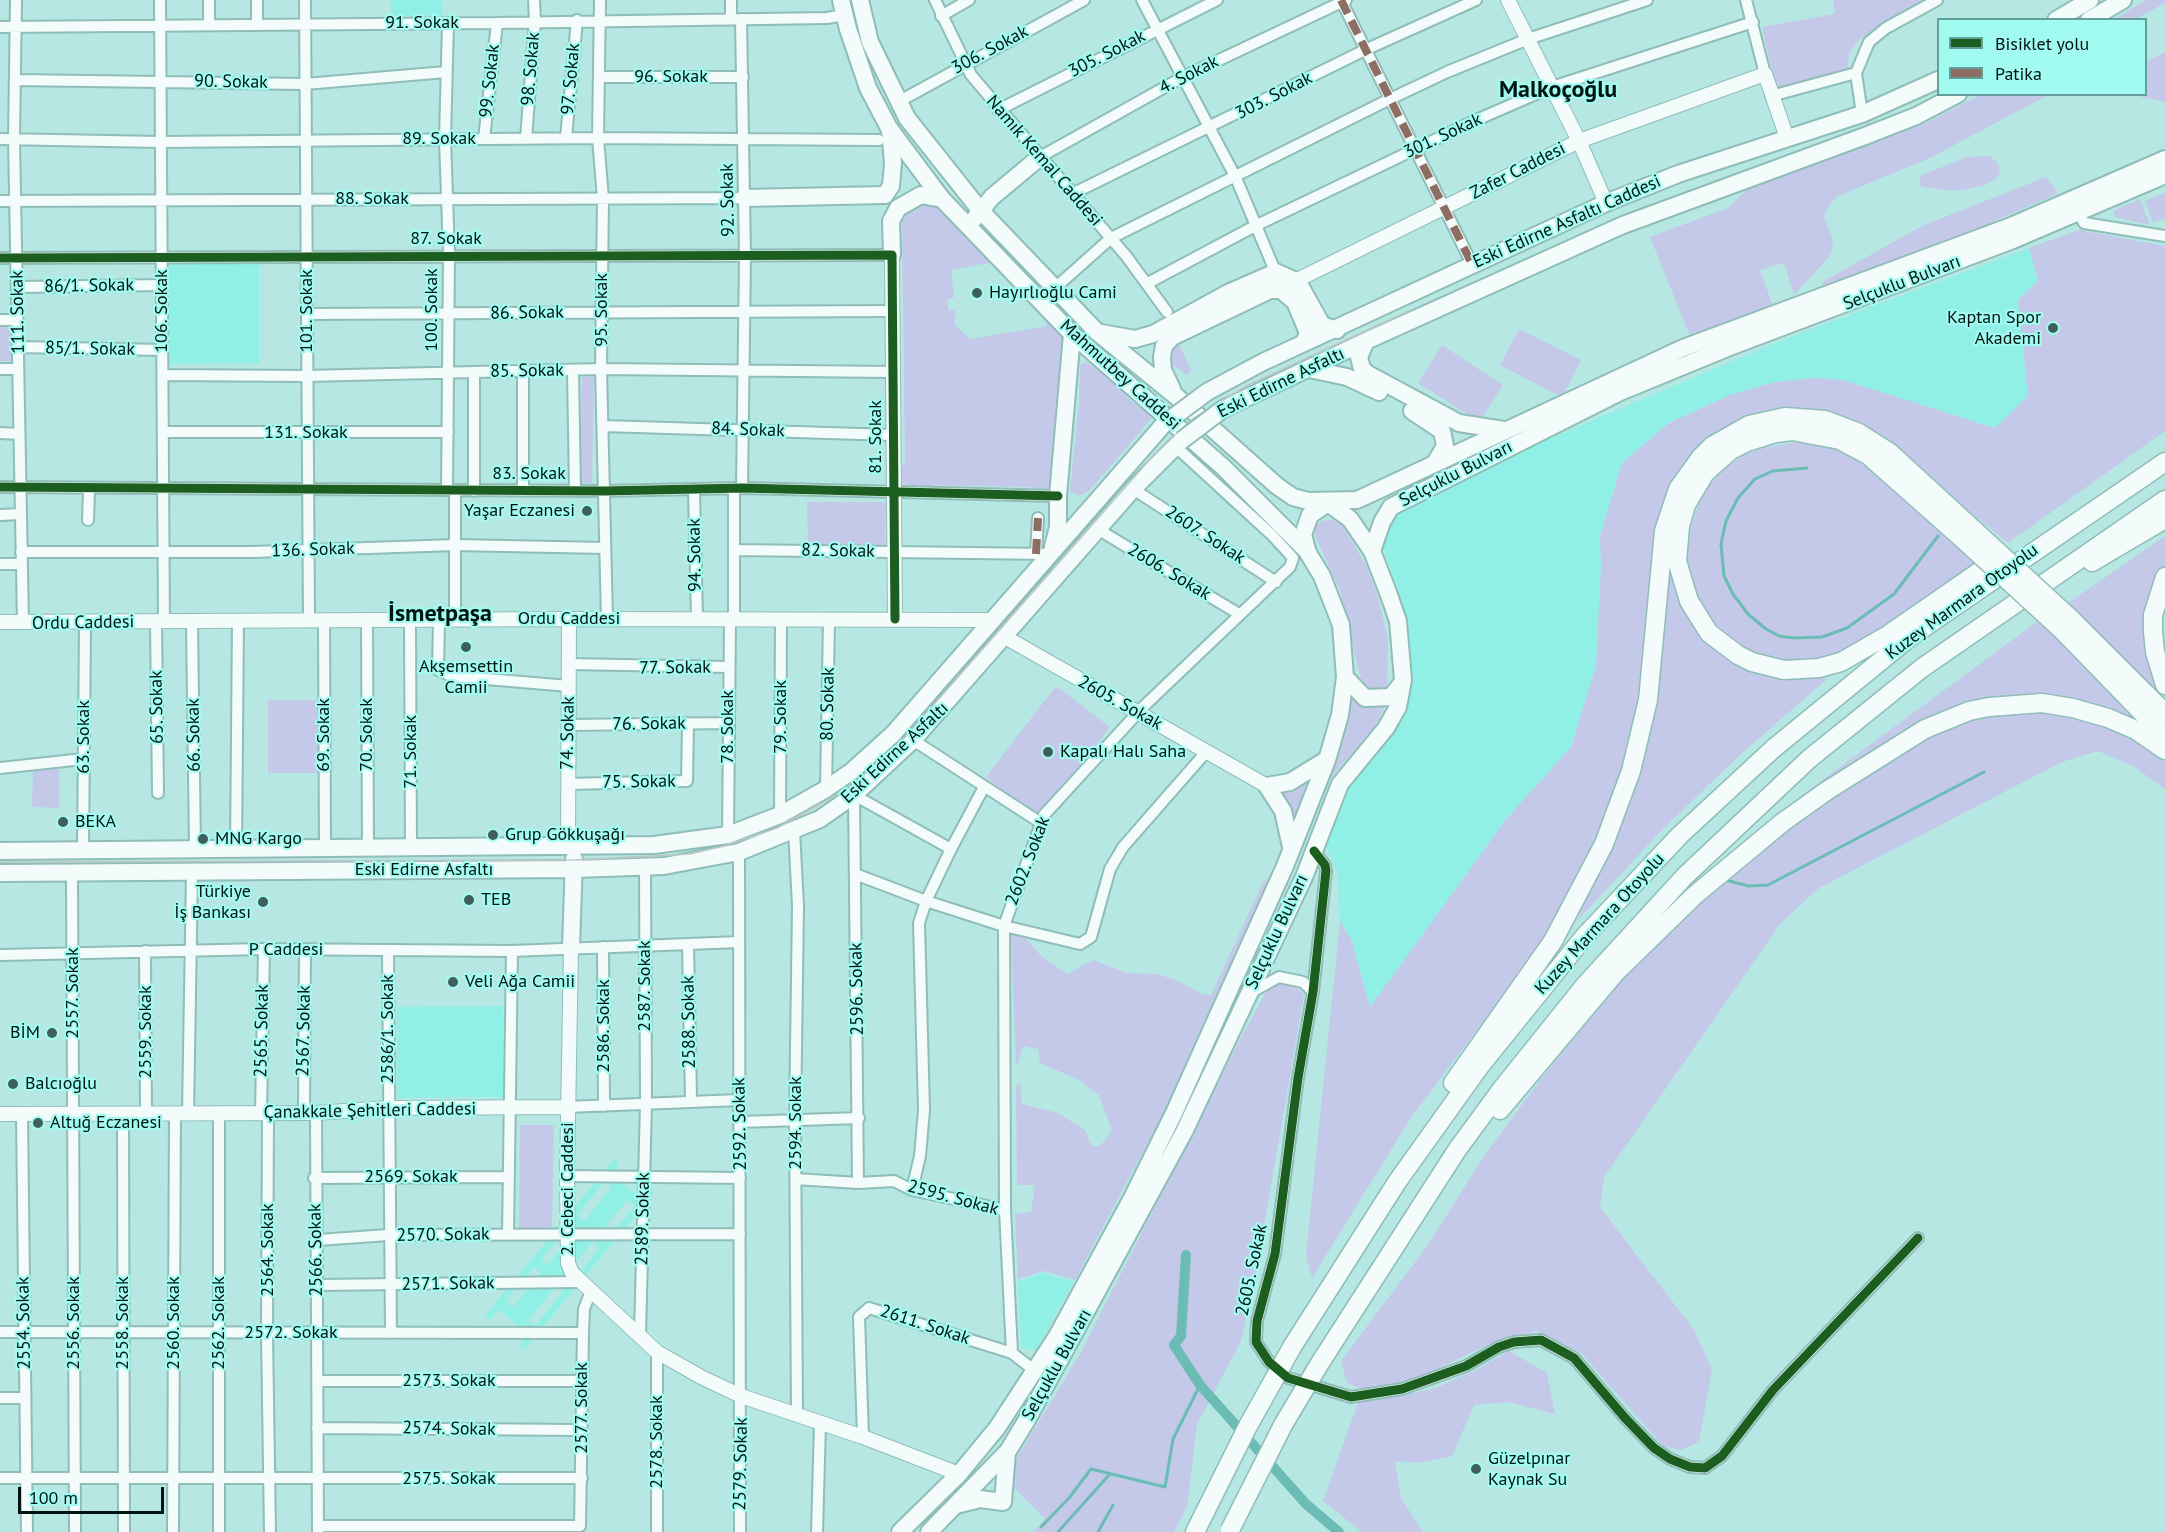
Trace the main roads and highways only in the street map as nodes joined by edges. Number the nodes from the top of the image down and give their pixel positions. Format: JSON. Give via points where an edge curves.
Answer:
{"nodes":[{"id":1,"x":860,"y":0,"type":"edge"},
{"id":2,"x":1508,"y":0,"type":"edge"},
{"id":3,"x":2090,"y":0,"type":"edge"},
{"id":4,"x":2123,"y":0,"type":"edge"},
{"id":5,"x":842,"y":7,"type":"edge"},
{"id":6,"x":2059,"y":18,"type":"edge"},
{"id":7,"x":2092,"y":18,"type":"edge"},
{"id":8,"x":1937,"y":80,"type":"edge"},
{"id":9,"x":1955,"y":96,"type":"edge"},
{"id":10,"x":884,"y":134,"type":"junction"},
{"id":11,"x":1787,"y":138,"type":"junction"},
{"id":12,"x":1579,"y":141,"type":"junction"},
{"id":13,"x":1040,"y":157,"type":"road end"},
{"id":14,"x":2165,"y":159,"type":"edge"},
{"id":15,"x":2165,"y":175,"type":"edge"},
{"id":16,"x":744,"y":198,"type":"road end"},
{"id":17,"x":942,"y":199,"type":"junction"},
{"id":18,"x":1606,"y":203,"type":"junction"},
{"id":19,"x":980,"y":210,"type":"junction"},
{"id":20,"x":974,"y":232,"type":"junction"},
{"id":21,"x":1600,"y":236,"type":"joint"},
{"id":22,"x":892,"y":255,"type":"joint"},
{"id":23,"x":1295,"y":279,"type":"junction"},
{"id":24,"x":1281,"y":290,"type":"junction"},
{"id":25,"x":1337,"y":330,"type":"junction"},
{"id":26,"x":1097,"y":332,"type":"junction"},
{"id":27,"x":1072,"y":334,"type":"junction"},
{"id":28,"x":1366,"y":341,"type":"junction"},
{"id":29,"x":1304,"y":343,"type":"junction"},
{"id":30,"x":1309,"y":369,"type":"junction"},
{"id":31,"x":1207,"y":392,"type":"joint"},
{"id":32,"x":1177,"y":397,"type":"junction"},
{"id":33,"x":1504,"y":430,"type":"junction"},
{"id":34,"x":2165,"y":462,"type":"edge"},
{"id":35,"x":1436,"y":463,"type":"junction"},
{"id":36,"x":2165,"y":500,"type":"edge"},
{"id":37,"x":1328,"y":503,"type":"junction"},
{"id":38,"x":2165,"y":519,"type":"edge"},
{"id":39,"x":1970,"y":536,"type":"junction"},
{"id":40,"x":2035,"y":549,"type":"junction"},
{"id":41,"x":1372,"y":551,"type":"junction"},
{"id":42,"x":1308,"y":553,"type":"junction"},
{"id":43,"x":1043,"y":554,"type":"junction"},
{"id":44,"x":2165,"y":577,"type":"edge"},
{"id":45,"x":2048,"y":578,"type":"junction"},
{"id":46,"x":569,"y":619,"type":"junction"},
{"id":47,"x":895,"y":619,"type":"junction"},
{"id":48,"x":994,"y":620,"type":"junction"},
{"id":49,"x":0,"y":622,"type":"edge"},
{"id":50,"x":2066,"y":625,"type":"junction"},
{"id":51,"x":1005,"y":637,"type":"junction"},
{"id":52,"x":1345,"y":677,"type":"junction"},
{"id":53,"x":1403,"y":680,"type":"junction"},
{"id":54,"x":2165,"y":685,"type":"edge"},
{"id":55,"x":2165,"y":713,"type":"edge"},
{"id":56,"x":2165,"y":736,"type":"edge"},
{"id":57,"x":2165,"y":750,"type":"edge"},
{"id":58,"x":1327,"y":760,"type":"junction"},
{"id":59,"x":1267,"y":786,"type":"junction"},
{"id":60,"x":571,"y":846,"type":"junction"},
{"id":61,"x":1292,"y":849,"type":"junction"},
{"id":62,"x":0,"y":851,"type":"edge"},
{"id":63,"x":570,"y":869,"type":"junction"},
{"id":64,"x":0,"y":873,"type":"edge"},
{"id":65,"x":571,"y":948,"type":"joint"},
{"id":66,"x":567,"y":1107,"type":"junction"},
{"id":67,"x":0,"y":1114,"type":"edge"},
{"id":68,"x":1457,"y":1150,"type":"junction"},
{"id":69,"x":1397,"y":1182,"type":"junction"},
{"id":70,"x":1008,"y":1451,"type":"junction"},
{"id":71,"x":959,"y":1474,"type":"junction"},
{"id":72,"x":956,"y":1505,"type":"junction"},
{"id":73,"x":1230,"y":1531,"type":"edge"},
{"id":74,"x":900,"y":1532,"type":"edge"},
{"id":75,"x":929,"y":1532,"type":"edge"},
{"id":76,"x":1195,"y":1532,"type":"edge"}],
"edges":[{"from":1,"to":19,"type":"main road","name":"Mahmutbey Caddesi","via":[[870,42],[898,102],[946,172]]},
{"from":2,"to":12,"type":"main road"},
{"from":3,"to":6,"type":"main road"},
{"from":4,"to":7,"type":"main road"},
{"from":5,"to":10,"type":"main road","name":"Mahmutbey Caddesi"},
{"from":8,"to":11,"type":"main road","name":"Eski Edirne Asfaltı Caddesi","via":[[1862,114]]},
{"from":9,"to":21,"type":"main road","name":"Eski Edirne Asfaltı Caddesi","via":[[1916,116]]},
{"from":10,"to":16,"type":"main road","via":[[893,163],[891,186],[885,195]]},
{"from":10,"to":17,"type":"main road","name":"Mahmutbey Caddesi"},
{"from":11,"to":12,"type":"main road","name":"Zafer Caddesi","via":[[1766,74]]},
{"from":11,"to":18,"type":"main road","name":"Eski Edirne Asfaltı Caddesi"},
{"from":12,"to":18,"type":"main road"},
{"from":12,"to":23,"type":"main road","name":"Zafer Caddesi"},
{"from":13,"to":19,"type":"main road"},
{"from":14,"to":33,"type":"main road","name":"Selçuklu Bulvarı","via":[[2011,226],[1683,348]]},
{"from":15,"to":41,"type":"main road","name":"Selçuklu Bulvarı","via":[[2079,213],[1620,393],[1391,507]]},
{"from":17,"to":20,"type":"main road","name":"Mahmutbey Caddesi"},
{"from":17,"to":22,"type":"main road","via":[[921,195],[898,208],[891,221]]},
{"from":18,"to":25,"type":"main road","name":"Eski Edirne Asfaltı Caddesi"},
{"from":19,"to":20,"type":"main road"},
{"from":19,"to":26,"type":"main road","name":"Mahmutbey Caddesi"},
{"from":20,"to":27,"type":"main road","name":"Mahmutbey Caddesi"},
{"from":21,"to":28,"type":"main road","name":"Eski Edirne Asfaltı"},
{"from":22,"to":47,"type":"main road","name":"81. Sokak"},
{"from":23,"to":24,"type":"main road","name":"Zafer Caddesi"},
{"from":23,"to":25,"type":"main road","via":[[1322,324]]},
{"from":23,"to":26,"type":"main road","via":[[1276,272],[1153,334],[1135,339]]},
{"from":24,"to":29,"type":"main road","via":[[1295,302],[1306,325]]},
{"from":24,"to":32,"type":"main road","via":[[1270,290],[1172,337],[1164,346],[1163,370]]},
{"from":25,"to":29,"type":"main road","name":"Eski Edirne Asfaltı Caddesi"},
{"from":26,"to":32,"type":"main road","name":"Mahmutbey Caddesi"},
{"from":27,"to":42,"type":"main road","name":"Mahmutbey Caddesi","via":[[1223,467]]},
{"from":27,"to":43,"type":"main road","via":[[1058,527]]},
{"from":28,"to":30,"type":"main road","name":"Eski Edirne Asfaltı"},
{"from":28,"to":33,"type":"main road","via":[[1359,357],[1368,374],[1459,423]]},
{"from":29,"to":31,"type":"main road","name":"Eski Edirne Asfaltı Caddesi"},
{"from":30,"to":35,"type":"main road","via":[[1334,373],[1368,386],[1434,424],[1445,438]]},
{"from":30,"to":51,"type":"main road","name":"Eski Edirne Asfaltı","bridge":true,"via":[[1224,410],[1178,443]]},
{"from":31,"to":43,"type":"main road","name":"Eski Edirne Asfaltı","bridge":true,"via":[[1164,424]]},
{"from":32,"to":37,"type":"main road","name":"Mahmutbey Caddesi","via":[[1277,486],[1300,499]]},
{"from":33,"to":35,"type":"main road","name":"Selçuklu Bulvarı"},
{"from":34,"to":40,"type":"highway","name":"Kuzey Marmara Otoyolu"},
{"from":35,"to":37,"type":"main road","name":"Selçuklu Bulvarı","via":[[1357,500]]},
{"from":36,"to":45,"type":"highway","name":"Kuzey Marmara Otoyolu"},
{"from":37,"to":41,"type":"main road","via":[[1350,519]]},
{"from":37,"to":42,"type":"main road","via":[[1318,508],[1306,523]]},
{"from":38,"to":45,"type":"highway","via":[[2091,562]]},
{"from":39,"to":40,"type":"highway","via":[[1862,451],[1823,435],[1792,431],[1747,442],[1705,473],[1686,505],[1677,561],[1683,589],[1709,633],[1752,662],[1784,670],[1841,662],[1888,635],[1994,562]]},
{"from":39,"to":50,"type":"highway","bridge":true},
{"from":39,"to":69,"type":"highway","via":[[1889,452],[1859,433],[1825,420],[1785,417],[1749,425],[1712,446],[1701,457],[1678,489],[1669,511],[1644,720],[1631,771],[1604,844],[1553,941],[1444,1095]]},
{"from":40,"to":69,"type":"highway","name":"Kuzey Marmara Otoyolu","via":[[1918,630],[1823,705],[1680,835],[1592,929],[1513,1022]]},
{"from":41,"to":53,"type":"main road","name":"Selçuklu Bulvarı","via":[[1398,621]]},
{"from":42,"to":52,"type":"main road","name":"Selçuklu Bulvarı","via":[[1322,576],[1341,625]]},
{"from":43,"to":48,"type":"main road","name":"Eski Edirne Asfaltı"},
{"from":44,"to":54,"type":"highway","via":[[2153,615],[2153,632]]},
{"from":45,"to":68,"type":"highway","name":"Kuzey Marmara Otoyolu","via":[[1871,708],[1717,844],[1586,984]]},
{"from":46,"to":47,"type":"main road","name":"Ordu Caddesi"},
{"from":46,"to":49,"type":"main road","name":"Ordu Caddesi"},
{"from":46,"to":60,"type":"main road","name":"74. Sokak"},
{"from":47,"to":48,"type":"main road","name":"Ordu Caddesi"},
{"from":48,"to":60,"type":"main road","name":"Eski Edirne Asfaltı","via":[[893,734],[852,771],[780,815],[728,834],[654,845]]},
{"from":50,"to":55,"type":"highway"},
{"from":50,"to":56,"type":"highway"},
{"from":51,"to":59,"type":"main road","name":"2605. Sokak"},
{"from":51,"to":63,"type":"main road","name":"Eski Edirne Asfaltı","via":[[913,740],[854,795],[820,819],[739,852],[664,866]]},
{"from":52,"to":53,"type":"main road","via":[[1365,698],[1378,700],[1391,698]]},
{"from":52,"to":58,"type":"main road","name":"Selçuklu Bulvarı","via":[[1340,715]]},
{"from":53,"to":70,"type":"main road","name":"Selçuklu Bulvarı","via":[[1398,707],[1386,728],[1340,784],[1314,851],[1184,1132]]},
{"from":57,"to":68,"type":"highway","via":[[2136,730],[2108,718],[2042,704],[1989,706],[1925,729],[1828,790],[1695,895],[1616,972],[1504,1106]]},
{"from":58,"to":59,"type":"main road","via":[[1290,782]]},
{"from":58,"to":61,"type":"main road","name":"Selçuklu Bulvarı"},
{"from":59,"to":61,"type":"main road","via":[[1283,811]]},
{"from":60,"to":62,"type":"main road","name":"Eski Edirne Asfaltı"},
{"from":60,"to":63,"type":"main road"},
{"from":61,"to":71,"type":"main road","name":"Selçuklu Bulvarı","via":[[1132,1198],[1035,1371],[997,1428]]},
{"from":63,"to":64,"type":"main road","name":"Eski Edirne Asfaltı"},
{"from":63,"to":65,"type":"main road"},
{"from":65,"to":66,"type":"main road","name":"2. Cebeci Caddesi"},
{"from":66,"to":67,"type":"main road","name":"Çanakkale Şehitleri Caddesi"},
{"from":66,"to":71,"type":"main road","name":"2. Cebeci Caddesi","via":[[568,1263],[579,1282],[657,1352],[741,1396]]},
{"from":68,"to":73,"type":"highway","name":"Kuzey Marmara Otoyolu","bridge":true,"via":[[1320,1363],[1278,1435]]},
{"from":69,"to":76,"type":"highway","name":"Kuzey Marmara Otoyolu","bridge":true,"via":[[1293,1347]]},
{"from":70,"to":72,"type":"main road","name":"Selçuklu Bulvarı"},
{"from":70,"to":72,"type":"main road","via":[[1003,1502],[980,1500]]},
{"from":71,"to":74,"type":"main road","name":"Selçuklu Bulvarı"},
{"from":72,"to":75,"type":"main road","name":"Selçuklu Bulvarı"}]}
